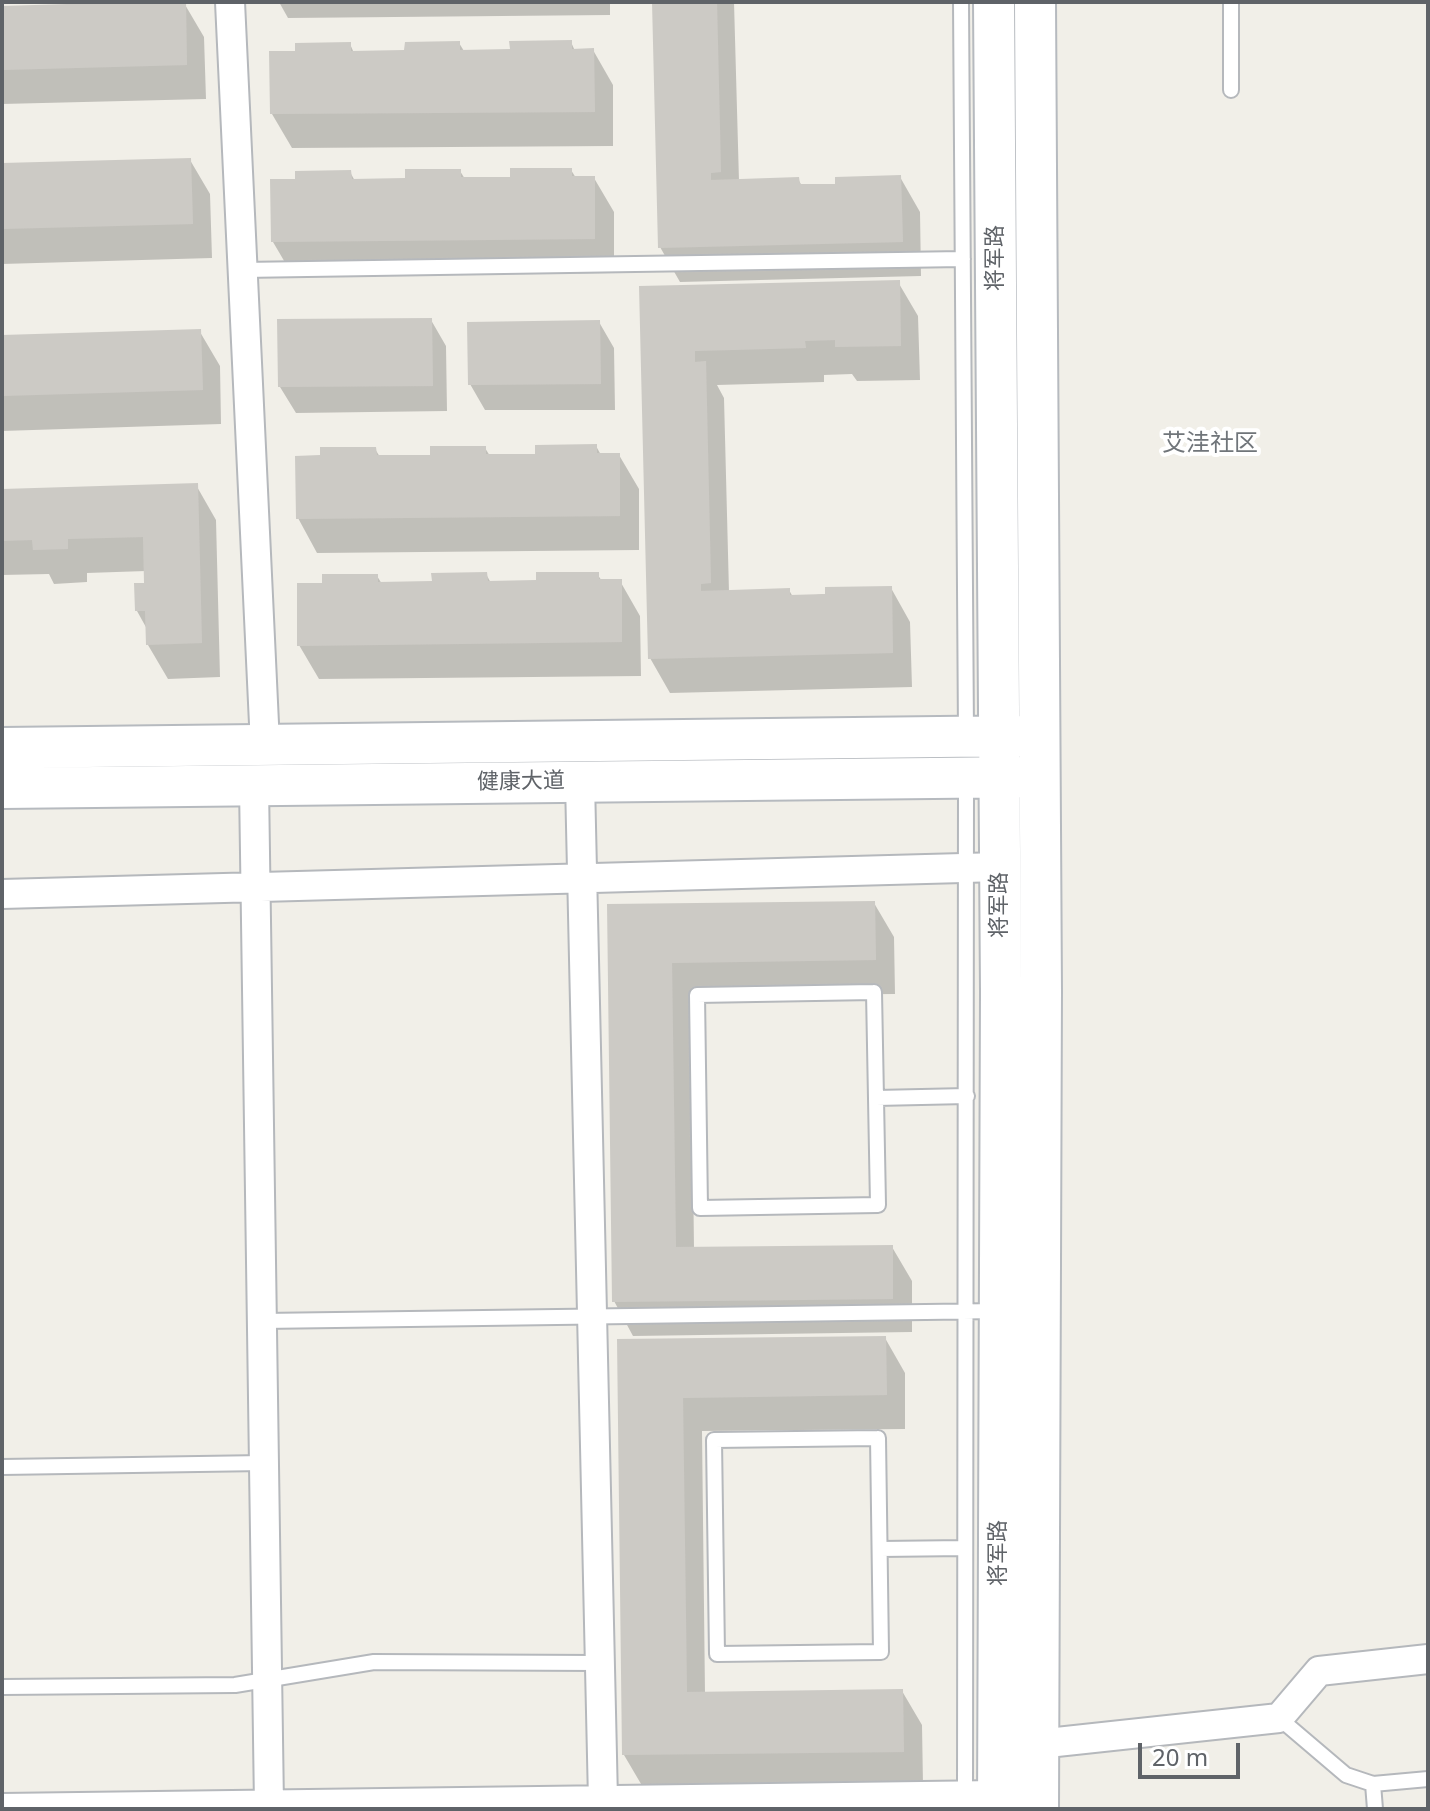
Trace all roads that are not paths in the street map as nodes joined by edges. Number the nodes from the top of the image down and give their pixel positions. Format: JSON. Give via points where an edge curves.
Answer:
{"nodes":[{"id":1,"x":230,"y":2,"type":"edge"},
{"id":2,"x":961,"y":2,"type":"edge"},
{"id":3,"x":994,"y":2,"type":"edge"},
{"id":4,"x":1035,"y":2,"type":"edge"},
{"id":5,"x":1231,"y":2,"type":"edge"},
{"id":6,"x":1231,"y":90,"type":"dead end"},
{"id":7,"x":963,"y":259,"type":"junction"},
{"id":8,"x":242,"y":270,"type":"junction"},
{"id":9,"x":1040,"y":736,"type":"junction"},
{"id":10,"x":265,"y":745,"type":"junction"},
{"id":11,"x":2,"y":748,"type":"edge"},
{"id":12,"x":977,"y":757,"type":"junction"},
{"id":13,"x":1040,"y":777,"type":"junction"},
{"id":14,"x":580,"y":782,"type":"junction"},
{"id":15,"x":254,"y":785,"type":"junction"},
{"id":16,"x":2,"y":788,"type":"edge"},
{"id":17,"x":983,"y":867,"type":"junction"},
{"id":18,"x":582,"y":879,"type":"junction"},
{"id":19,"x":256,"y":887,"type":"junction"},
{"id":20,"x":2,"y":894,"type":"edge"},
{"id":21,"x":967,"y":1096,"type":"junction"},
{"id":22,"x":876,"y":1098,"type":"junction"},
{"id":23,"x":983,"y":1311,"type":"junction"},
{"id":24,"x":592,"y":1316,"type":"junction"},
{"id":25,"x":262,"y":1321,"type":"junction"},
{"id":26,"x":264,"y":1463,"type":"junction"},
{"id":27,"x":2,"y":1467,"type":"edge"},
{"id":28,"x":965,"y":1548,"type":"junction"},
{"id":29,"x":880,"y":1549,"type":"junction"},
{"id":30,"x":1428,"y":1659,"type":"edge"},
{"id":31,"x":599,"y":1663,"type":"junction"},
{"id":32,"x":267,"y":1679,"type":"junction"},
{"id":33,"x":2,"y":1687,"type":"edge"},
{"id":34,"x":1279,"y":1718,"type":"junction"},
{"id":35,"x":1038,"y":1744,"type":"junction"},
{"id":36,"x":1428,"y":1779,"type":"edge"},
{"id":37,"x":1373,"y":1784,"type":"junction"},
{"id":38,"x":603,"y":1800,"type":"junction"},
{"id":39,"x":981,"y":1802,"type":"edge"},
{"id":40,"x":269,"y":1805,"type":"junction"},
{"id":41,"x":2,"y":1808,"type":"edge"},
{"id":42,"x":1038,"y":1809,"type":"edge"},
{"id":43,"x":1375,"y":1809,"type":"edge"}],
"edges":[{"from":1,"to":8,"type":"street"},
{"from":2,"to":7,"type":"lane"},
{"from":3,"to":12,"type":"main road","name":"将军路"},
{"from":4,"to":9,"type":"main road","name":"将军路"},
{"from":5,"to":6,"type":"lane"},
{"from":7,"to":8,"type":"lane"},
{"from":7,"to":12,"type":"lane"},
{"from":8,"to":10,"type":"street"},
{"from":9,"to":12,"type":"main road","name":"健康大道"},
{"from":9,"to":13,"type":"main road","name":"将军路"},
{"from":10,"to":11,"type":"main road","name":"健康大道"},
{"from":10,"to":12,"type":"main road","name":"健康大道"},
{"from":12,"to":13,"type":"main road","name":"健康大道"},
{"from":12,"to":14,"type":"main road","name":"健康大道"},
{"from":12,"to":17,"type":"main road","name":"将军路"},
{"from":13,"to":35,"type":"main road","name":"将军路"},
{"from":14,"to":15,"type":"main road","name":"健康大道"},
{"from":14,"to":18,"type":"street"},
{"from":15,"to":16,"type":"main road","name":"健康大道"},
{"from":15,"to":19,"type":"street"},
{"from":17,"to":18,"type":"street"},
{"from":17,"to":21,"type":"lane"},
{"from":17,"to":23,"type":"main road","name":"将军路"},
{"from":18,"to":19,"type":"street"},
{"from":18,"to":24,"type":"street"},
{"from":19,"to":20,"type":"street"},
{"from":19,"to":25,"type":"street"},
{"from":21,"to":22,"type":"lane"},
{"from":21,"to":23,"type":"lane"},
{"from":22,"to":22,"type":"lane","via":[[878,1205],[700,1208],[697,995],[874,992]]},
{"from":23,"to":24,"type":"lane"},
{"from":23,"to":28,"type":"lane"},
{"from":23,"to":39,"type":"main road","name":"将军路"},
{"from":24,"to":25,"type":"lane"},
{"from":24,"to":31,"type":"street"},
{"from":25,"to":26,"type":"street"},
{"from":26,"to":27,"type":"lane"},
{"from":26,"to":32,"type":"street"},
{"from":28,"to":29,"type":"lane"},
{"from":28,"to":39,"type":"lane"},
{"from":29,"to":29,"type":"lane","via":[[881,1652],[717,1654],[714,1440],[878,1438]]},
{"from":30,"to":34,"type":"street","via":[[1319,1671]]},
{"from":31,"to":32,"type":"lane","via":[[374,1662]]},
{"from":31,"to":38,"type":"street"},
{"from":32,"to":33,"type":"lane","via":[[235,1685]]},
{"from":32,"to":40,"type":"street"},
{"from":34,"to":35,"type":"street"},
{"from":34,"to":37,"type":"lane","via":[[1346,1775]]},
{"from":35,"to":42,"type":"main road","name":"将军路"},
{"from":36,"to":37,"type":"lane"},
{"from":37,"to":43,"type":"lane"},
{"from":38,"to":39,"type":"street"},
{"from":38,"to":40,"type":"street"},
{"from":40,"to":41,"type":"street"}]}
